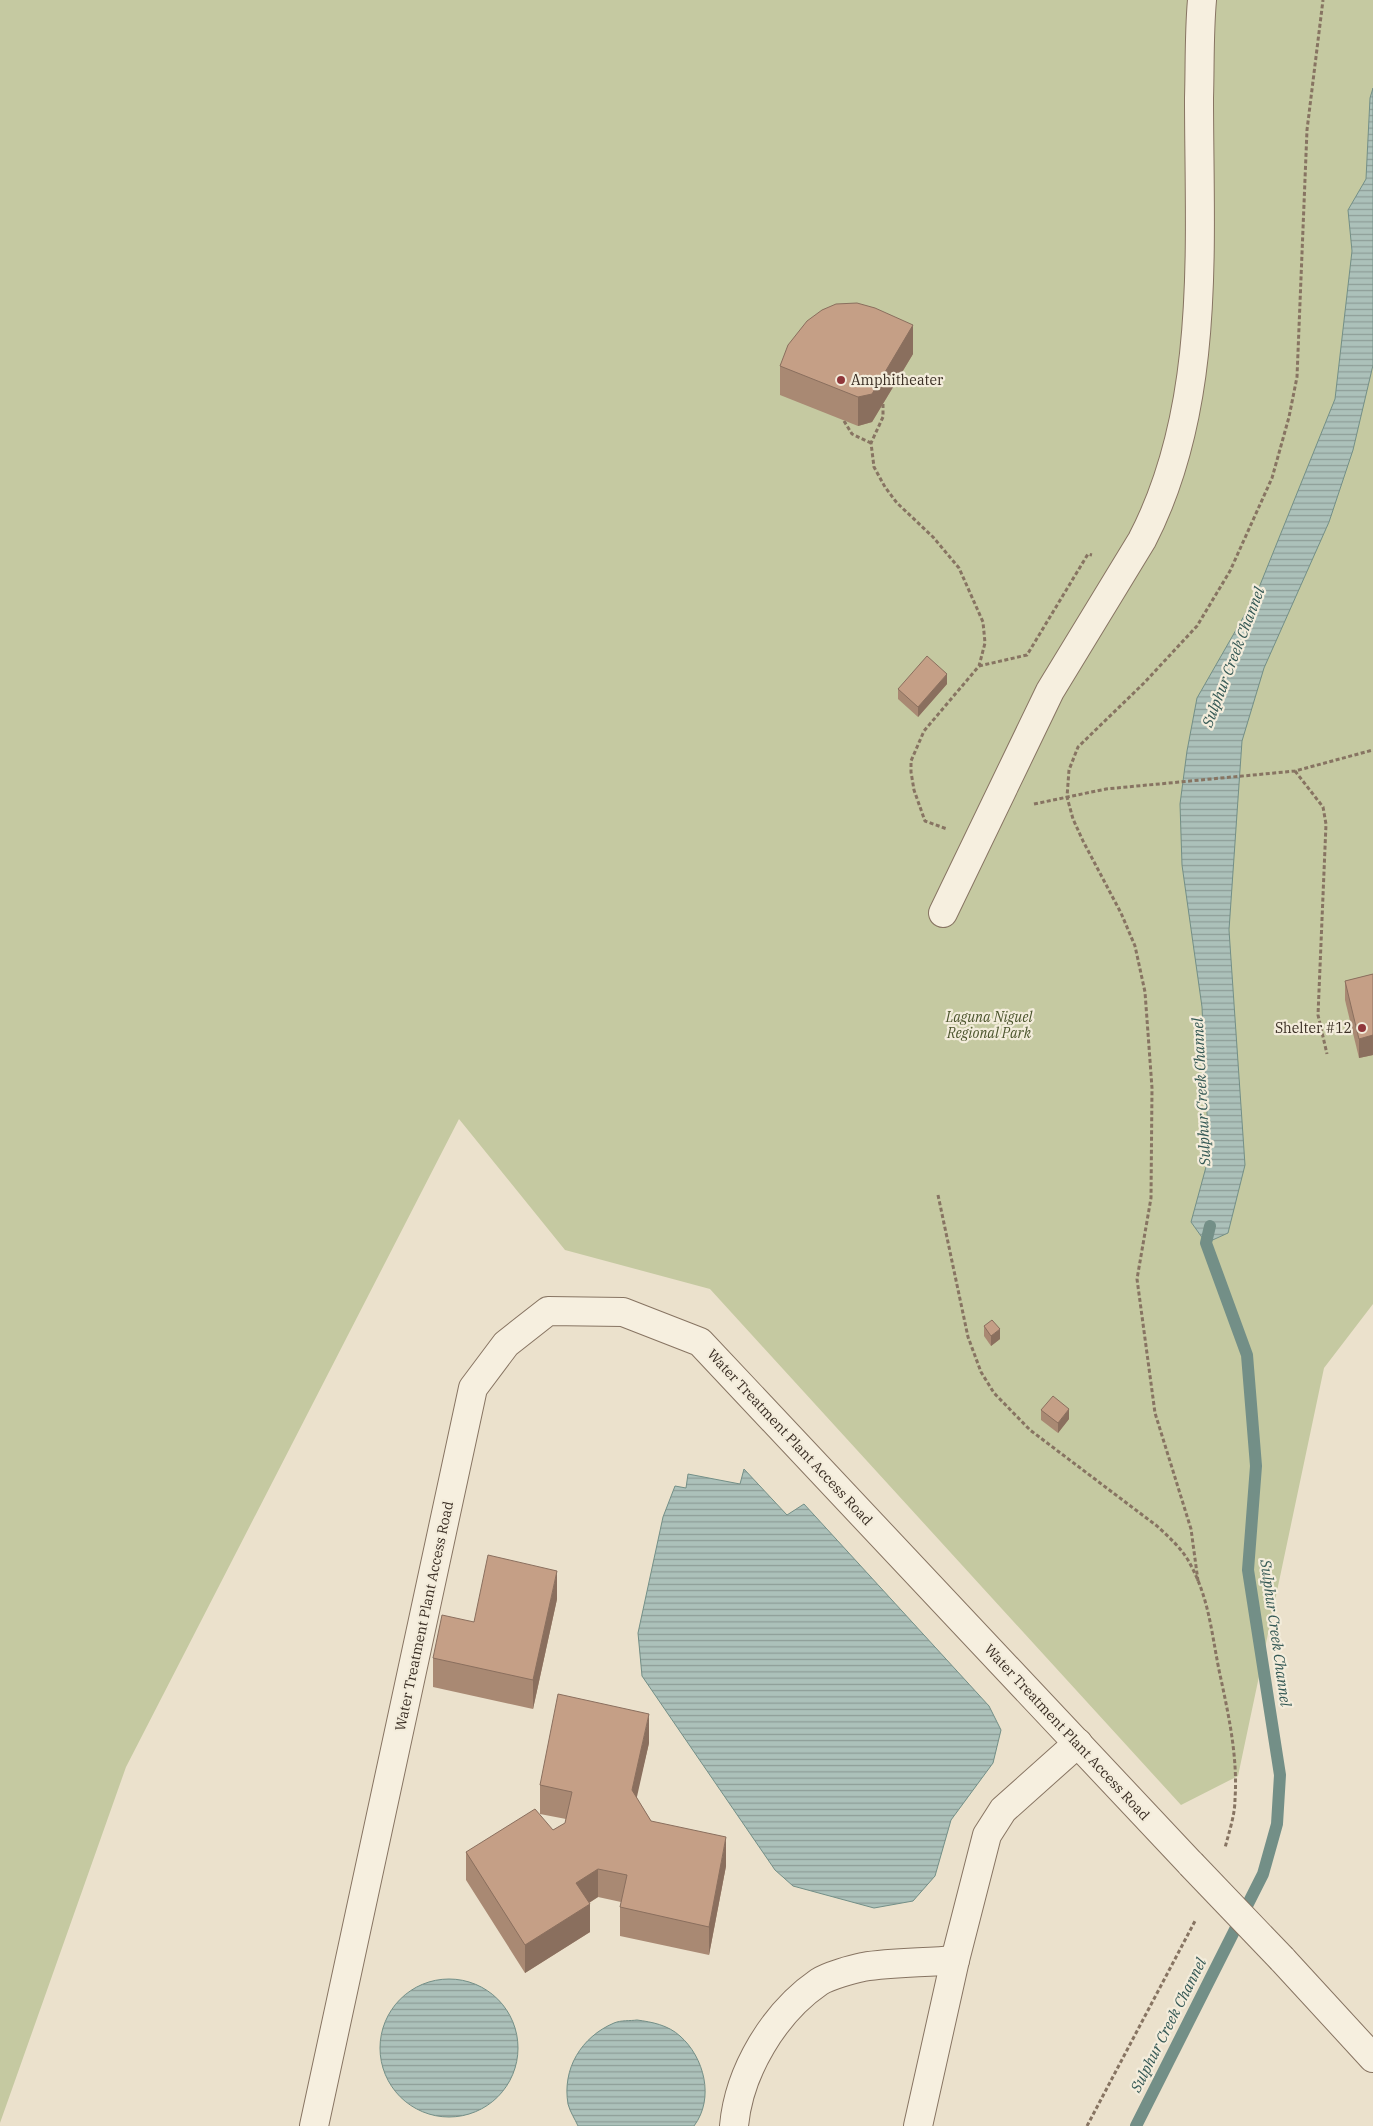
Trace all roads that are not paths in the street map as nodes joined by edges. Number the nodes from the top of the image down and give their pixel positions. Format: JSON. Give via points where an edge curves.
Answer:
{"nodes":[{"id":1,"x":1202,"y":0,"type":"edge"},
{"id":2,"x":943,"y":913,"type":"dead end"},
{"id":3,"x":1078,"y":1743,"type":"junction"},
{"id":4,"x":955,"y":1960,"type":"junction"},
{"id":5,"x":1373,"y":2058,"type":"edge"},
{"id":6,"x":314,"y":2126,"type":"edge"},
{"id":7,"x":734,"y":2126,"type":"edge"},
{"id":8,"x":918,"y":2126,"type":"edge"}],
"edges":[{"from":1,"to":2,"type":"lane","via":[[1199,271],[1190,380],[1184,419],[1168,478],[1155,514],[1050,691]]},
{"from":3,"to":4,"type":"lane","via":[[1003,1810],[987,1835]]},
{"from":3,"to":5,"type":"lane","name":"Water Treatment Plant Access Road","bridge":true},
{"from":3,"to":6,"type":"lane","name":"Water Treatment Plant Access Road","via":[[700,1342],[623,1312],[548,1311],[506,1344],[473,1388]]},
{"from":4,"to":7,"type":"lane","via":[[862,1967],[821,1981],[789,2009],[759,2046],[736,2107]]},
{"from":4,"to":8,"type":"lane"}]}
